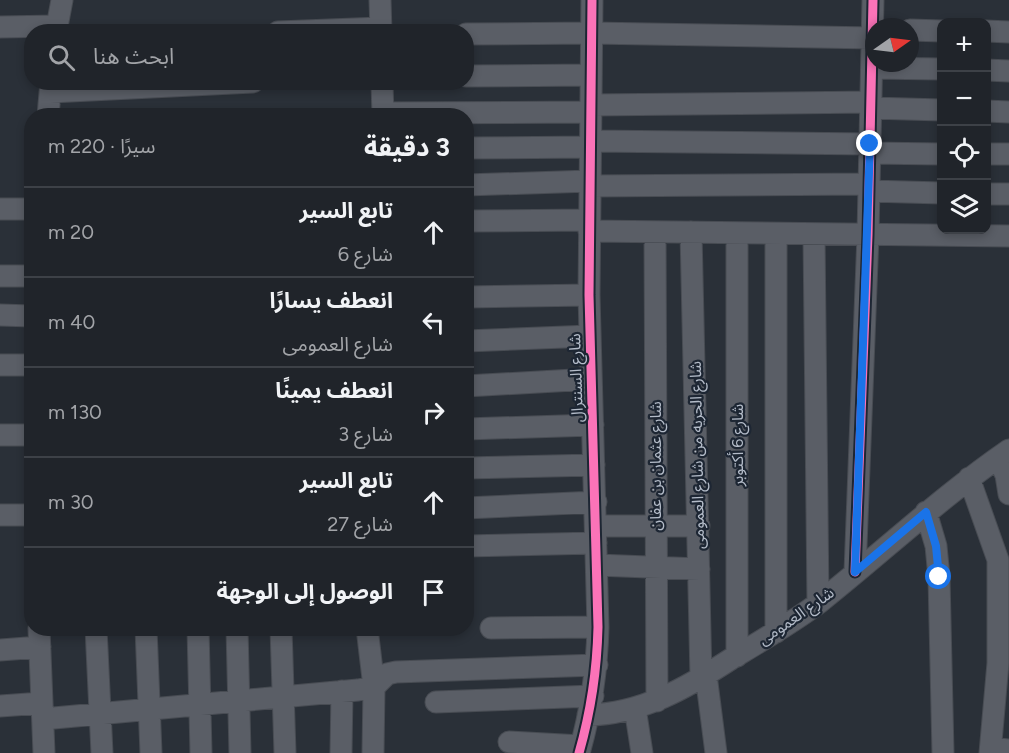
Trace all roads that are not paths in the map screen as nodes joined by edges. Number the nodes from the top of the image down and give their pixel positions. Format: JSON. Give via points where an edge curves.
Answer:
{"nodes":[{"id":1,"x":62,"y":0,"type":"edge"},
{"id":2,"x":380,"y":0,"type":"edge"},
{"id":3,"x":592,"y":0,"type":"edge"},
{"id":4,"x":873,"y":0,"type":"edge"},
{"id":5,"x":873,"y":18,"type":"edge"},
{"id":6,"x":57,"y":24,"type":"edge"},
{"id":7,"x":381,"y":24,"type":"edge"},
{"id":8,"x":0,"y":27,"type":"edge"},
{"id":9,"x":24,"y":28,"type":"edge"},
{"id":10,"x":919,"y":30,"type":"edge"},
{"id":11,"x":937,"y":31,"type":"edge"},
{"id":12,"x":991,"y":31,"type":"edge"},
{"id":13,"x":1009,"y":32,"type":"edge"},
{"id":14,"x":592,"y":33,"type":"junction"},
{"id":15,"x":865,"y":33,"type":"edge"},
{"id":16,"x":474,"y":34,"type":"edge"},
{"id":17,"x":919,"y":69,"type":"edge"},
{"id":18,"x":937,"y":69,"type":"edge"},
{"id":19,"x":991,"y":70,"type":"edge"},
{"id":20,"x":1009,"y":71,"type":"edge"},
{"id":21,"x":872,"y":72,"type":"edge"},
{"id":22,"x":591,"y":75,"type":"junction"},
{"id":23,"x":474,"y":76,"type":"edge"},
{"id":24,"x":50,"y":90,"type":"edge"},
{"id":25,"x":382,"y":90,"type":"edge"},
{"id":26,"x":871,"y":105,"type":"junction"},
{"id":27,"x":49,"y":108,"type":"edge"},
{"id":28,"x":383,"y":108,"type":"edge"},
{"id":29,"x":591,"y":108,"type":"junction"},
{"id":30,"x":937,"y":110,"type":"edge"},
{"id":31,"x":474,"y":111,"type":"edge"},
{"id":32,"x":991,"y":111,"type":"edge"},
{"id":33,"x":1009,"y":112,"type":"edge"},
{"id":34,"x":590,"y":144,"type":"junction"},
{"id":35,"x":474,"y":148,"type":"edge"},
{"id":36,"x":870,"y":149,"type":"junction"},
{"id":37,"x":937,"y":154,"type":"edge"},
{"id":38,"x":991,"y":154,"type":"edge"},
{"id":39,"x":1009,"y":154,"type":"edge"},
{"id":40,"x":590,"y":183,"type":"junction"},
{"id":41,"x":474,"y":185,"type":"edge"},
{"id":42,"x":869,"y":188,"type":"junction"},
{"id":43,"x":937,"y":193,"type":"edge"},
{"id":44,"x":991,"y":194,"type":"edge"},
{"id":45,"x":1009,"y":194,"type":"edge"},
{"id":46,"x":0,"y":209,"type":"edge"},
{"id":47,"x":24,"y":209,"type":"edge"},
{"id":48,"x":474,"y":221,"type":"edge"},
{"id":49,"x":589,"y":225,"type":"junction"},
{"id":50,"x":655,"y":232,"type":"junction"},
{"id":51,"x":691,"y":232,"type":"junction"},
{"id":52,"x":737,"y":233,"type":"junction"},
{"id":53,"x":776,"y":234,"type":"junction"},
{"id":54,"x":814,"y":235,"type":"junction"},
{"id":55,"x":868,"y":235,"type":"junction"},
{"id":56,"x":1009,"y":237,"type":"edge"},
{"id":57,"x":0,"y":276,"type":"edge"},
{"id":58,"x":24,"y":276,"type":"edge"},
{"id":59,"x":589,"y":295,"type":"junction"},
{"id":60,"x":474,"y":297,"type":"edge"},
{"id":61,"x":0,"y":315,"type":"edge"},
{"id":62,"x":24,"y":316,"type":"edge"},
{"id":63,"x":590,"y":336,"type":"junction"},
{"id":64,"x":474,"y":341,"type":"edge"},
{"id":65,"x":0,"y":365,"type":"edge"},
{"id":66,"x":24,"y":365,"type":"edge"},
{"id":67,"x":591,"y":379,"type":"junction"},
{"id":68,"x":474,"y":386,"type":"edge"},
{"id":69,"x":593,"y":425,"type":"junction"},
{"id":70,"x":474,"y":429,"type":"edge"},
{"id":71,"x":0,"y":435,"type":"edge"},
{"id":72,"x":24,"y":435,"type":"edge"},
{"id":73,"x":1004,"y":459,"type":"edge"},
{"id":74,"x":594,"y":465,"type":"junction"},
{"id":75,"x":474,"y":468,"type":"edge"},
{"id":76,"x":977,"y":481,"type":"junction"},
{"id":77,"x":1009,"y":494,"type":"edge"},
{"id":78,"x":596,"y":502,"type":"junction"},
{"id":79,"x":474,"y":508,"type":"edge"},
{"id":80,"x":926,"y":512,"type":"junction"},
{"id":81,"x":0,"y":515,"type":"edge"},
{"id":82,"x":24,"y":515,"type":"edge"},
{"id":83,"x":655,"y":526,"type":"junction"},
{"id":84,"x":699,"y":526,"type":"junction"},
{"id":85,"x":596,"y":535,"type":"junction"},
{"id":86,"x":474,"y":545,"type":"edge"},
{"id":87,"x":597,"y":565,"type":"junction"},
{"id":88,"x":655,"y":567,"type":"junction"},
{"id":89,"x":699,"y":569,"type":"junction"},
{"id":90,"x":855,"y":572,"type":"junction"},
{"id":91,"x":1004,"y":601,"type":"edge"},
{"id":92,"x":818,"y":603,"type":"junction"},
{"id":93,"x":598,"y":627,"type":"junction"},
{"id":94,"x":491,"y":628,"type":"dead end"},
{"id":95,"x":776,"y":632,"type":"junction"},
{"id":96,"x":96,"y":636,"type":"edge"},
{"id":97,"x":146,"y":636,"type":"edge"},
{"id":98,"x":198,"y":636,"type":"edge"},
{"id":99,"x":237,"y":636,"type":"edge"},
{"id":100,"x":281,"y":636,"type":"edge"},
{"id":101,"x":368,"y":636,"type":"edge"},
{"id":102,"x":40,"y":638,"type":"edge"},
{"id":103,"x":0,"y":650,"type":"edge"},
{"id":104,"x":737,"y":656,"type":"junction"},
{"id":105,"x":597,"y":665,"type":"junction"},
{"id":106,"x":704,"y":677,"type":"junction"},
{"id":107,"x":374,"y":687,"type":"junction"},
{"id":108,"x":342,"y":691,"type":"junction"},
{"id":109,"x":283,"y":696,"type":"junction"},
{"id":110,"x":238,"y":700,"type":"junction"},
{"id":111,"x":657,"y":701,"type":"junction"},
{"id":112,"x":436,"y":702,"type":"dead end"},
{"id":113,"x":200,"y":704,"type":"junction"},
{"id":114,"x":0,"y":706,"type":"edge"},
{"id":115,"x":591,"y":706,"type":"junction"},
{"id":116,"x":635,"y":708,"type":"junction"},
{"id":117,"x":149,"y":709,"type":"junction"},
{"id":118,"x":42,"y":711,"type":"junction"},
{"id":119,"x":100,"y":713,"type":"junction"},
{"id":120,"x":1001,"y":716,"type":"edge"},
{"id":121,"x":509,"y":742,"type":"dead end"},
{"id":122,"x":580,"y":750,"type":"edge"},
{"id":123,"x":997,"y":750,"type":"edge"},
{"id":124,"x":44,"y":753,"type":"edge"},
{"id":125,"x":102,"y":753,"type":"edge"},
{"id":126,"x":151,"y":753,"type":"edge"},
{"id":127,"x":201,"y":753,"type":"edge"},
{"id":128,"x":240,"y":753,"type":"edge"},
{"id":129,"x":285,"y":753,"type":"edge"},
{"id":130,"x":341,"y":753,"type":"edge"},
{"id":131,"x":373,"y":753,"type":"edge"},
{"id":132,"x":642,"y":753,"type":"edge"},
{"id":133,"x":716,"y":753,"type":"edge"},
{"id":134,"x":943,"y":753,"type":"edge"}],
"edges":[{"from":1,"to":6,"type":"street"},
{"from":2,"to":7,"type":"street"},
{"from":3,"to":14,"type":"street","name":"شارع السنترال"},
{"from":4,"to":5,"type":"street"},
{"from":8,"to":9,"type":"street"},
{"from":10,"to":11,"type":"street"},
{"from":12,"to":13,"type":"street"},
{"from":14,"to":15,"type":"street"},
{"from":14,"to":16,"type":"street"},
{"from":14,"to":22,"type":"street","name":"شارع السنترال"},
{"from":17,"to":18,"type":"street"},
{"from":19,"to":20,"type":"street"},
{"from":21,"to":26,"type":"street"},
{"from":22,"to":23,"type":"street"},
{"from":22,"to":29,"type":"street","name":"شارع السنترال"},
{"from":24,"to":27,"type":"street"},
{"from":25,"to":28,"type":"street"},
{"from":26,"to":29,"type":"street"},
{"from":26,"to":30,"type":"street"},
{"from":26,"to":36,"type":"street"},
{"from":29,"to":31,"type":"street"},
{"from":29,"to":34,"type":"street","name":"شارع السنترال"},
{"from":32,"to":33,"type":"street"},
{"from":34,"to":35,"type":"street"},
{"from":34,"to":36,"type":"street"},
{"from":34,"to":40,"type":"street","name":"شارع السنترال"},
{"from":36,"to":37,"type":"street"},
{"from":36,"to":42,"type":"street"},
{"from":38,"to":39,"type":"street"},
{"from":40,"to":41,"type":"street"},
{"from":40,"to":42,"type":"street"},
{"from":40,"to":49,"type":"street","name":"شارع السنترال"},
{"from":42,"to":43,"type":"street"},
{"from":42,"to":55,"type":"street"},
{"from":44,"to":45,"type":"street"},
{"from":46,"to":47,"type":"street"},
{"from":48,"to":49,"type":"street"},
{"from":49,"to":50,"type":"street"},
{"from":49,"to":59,"type":"street","name":"شارع السنترال"},
{"from":50,"to":51,"type":"street"},
{"from":50,"to":83,"type":"street","name":"شارع عثمان بن عفان"},
{"from":51,"to":52,"type":"street"},
{"from":51,"to":84,"type":"street","name":"شارع الحريه من شارع العمومى"},
{"from":52,"to":53,"type":"street"},
{"from":52,"to":104,"type":"street","name":"شارع 6 أكتوبر"},
{"from":53,"to":54,"type":"street"},
{"from":53,"to":95,"type":"street"},
{"from":54,"to":55,"type":"street"},
{"from":54,"to":92,"type":"street"},
{"from":55,"to":56,"type":"street"},
{"from":55,"to":90,"type":"street"},
{"from":57,"to":58,"type":"street"},
{"from":59,"to":60,"type":"street"},
{"from":59,"to":63,"type":"street","name":"شارع السنترال"},
{"from":61,"to":62,"type":"street"},
{"from":63,"to":64,"type":"street"},
{"from":63,"to":67,"type":"street","name":"شارع السنترال"},
{"from":65,"to":66,"type":"street"},
{"from":67,"to":68,"type":"street"},
{"from":67,"to":69,"type":"street","name":"شارع السنترال"},
{"from":69,"to":70,"type":"street"},
{"from":69,"to":74,"type":"street","name":"شارع السنترال"},
{"from":71,"to":72,"type":"street"},
{"from":73,"to":76,"type":"street","name":"شارع العمومى"},
{"from":73,"to":77,"type":"street"},
{"from":74,"to":75,"type":"street"},
{"from":74,"to":78,"type":"street","name":"شارع السنترال"},
{"from":76,"to":80,"type":"street","name":"شارع العمومى"},
{"from":76,"to":91,"type":"street","via":[[998,560]]},
{"from":78,"to":79,"type":"street"},
{"from":78,"to":85,"type":"street","name":"شارع السنترال"},
{"from":80,"to":90,"type":"street","name":"شارع العمومى"},
{"from":80,"to":134,"type":"street","via":[[936,546],[939,577]]},
{"from":81,"to":82,"type":"street"},
{"from":83,"to":84,"type":"street"},
{"from":83,"to":85,"type":"street"},
{"from":83,"to":88,"type":"street","name":"شارع عثمان بن عفان"},
{"from":84,"to":89,"type":"street","name":"شارع الحريه من شارع العمومى"},
{"from":85,"to":86,"type":"street"},
{"from":85,"to":87,"type":"street","name":"شارع السنترال"},
{"from":87,"to":88,"type":"street"},
{"from":87,"to":93,"type":"street","name":"شارع السنترال"},
{"from":88,"to":89,"type":"street"},
{"from":88,"to":111,"type":"street","name":"شارع عثمان بن عفان"},
{"from":89,"to":106,"type":"street","name":"شارع الحريه من شارع العمومى"},
{"from":90,"to":92,"type":"street","name":"شارع العمومى"},
{"from":91,"to":120,"type":"street","via":[[998,663]]},
{"from":92,"to":95,"type":"street","name":"شارع العمومى"},
{"from":93,"to":94,"type":"street"},
{"from":93,"to":105,"type":"street","name":"شارع السنترال"},
{"from":95,"to":104,"type":"street","name":"شارع العمومى"},
{"from":96,"to":119,"type":"street"},
{"from":97,"to":117,"type":"street"},
{"from":98,"to":113,"type":"street"},
{"from":99,"to":110,"type":"street"},
{"from":100,"to":109,"type":"street"},
{"from":101,"to":107,"type":"street"},
{"from":102,"to":103,"type":"street"},
{"from":102,"to":118,"type":"street"},
{"from":104,"to":106,"type":"street","name":"شارع العمومى"},
{"from":105,"to":107,"type":"street","via":[[396,672],[383,676]]},
{"from":105,"to":115,"type":"street","name":"شارع السنترال"},
{"from":106,"to":111,"type":"street","name":"شارع العمومى"},
{"from":106,"to":133,"type":"street","name":"شارع الحريه من شارع العمومى"},
{"from":107,"to":108,"type":"street"},
{"from":107,"to":131,"type":"street"},
{"from":108,"to":109,"type":"street"},
{"from":108,"to":130,"type":"street"},
{"from":109,"to":110,"type":"street"},
{"from":109,"to":129,"type":"street"},
{"from":110,"to":113,"type":"street"},
{"from":110,"to":128,"type":"street"},
{"from":111,"to":116,"type":"street","name":"شارع العمومى"},
{"from":112,"to":115,"type":"street","name":"شارع العمومى"},
{"from":113,"to":117,"type":"street"},
{"from":113,"to":127,"type":"street"},
{"from":114,"to":118,"type":"street"},
{"from":115,"to":116,"type":"street","name":"شارع العمومى","via":[[604,715]]},
{"from":115,"to":122,"type":"street","name":"شارع السنترال"},
{"from":116,"to":132,"type":"street"},
{"from":117,"to":119,"type":"street"},
{"from":117,"to":126,"type":"street"},
{"from":118,"to":119,"type":"street"},
{"from":118,"to":124,"type":"street"},
{"from":119,"to":125,"type":"street"},
{"from":120,"to":123,"type":"street"},
{"from":121,"to":122,"type":"street"}]}
